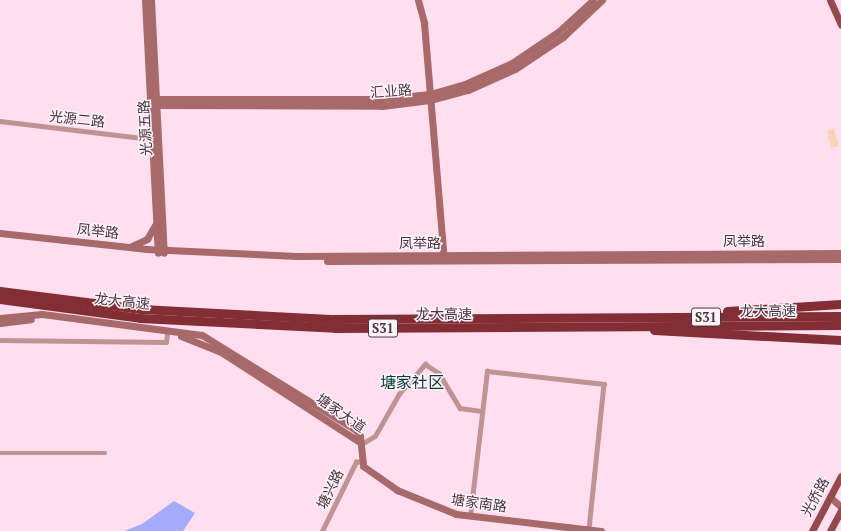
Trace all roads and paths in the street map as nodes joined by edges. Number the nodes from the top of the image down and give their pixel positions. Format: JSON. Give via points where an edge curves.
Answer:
{"nodes":[{"id":1,"x":145,"y":0,"type":"edge"},
{"id":2,"x":151,"y":0,"type":"edge"},
{"id":3,"x":418,"y":0,"type":"edge"},
{"id":4,"x":593,"y":0,"type":"edge"},
{"id":5,"x":602,"y":0,"type":"edge"},
{"id":6,"x":830,"y":0,"type":"edge"},
{"id":7,"x":839,"y":13,"type":"edge"},
{"id":8,"x":841,"y":25,"type":"edge"},
{"id":9,"x":430,"y":97,"type":"junction"},
{"id":10,"x":154,"y":102,"type":"junction"},
{"id":11,"x":0,"y":122,"type":"edge"},
{"id":12,"x":152,"y":139,"type":"junction"},
{"id":13,"x":156,"y":219,"type":"junction"},
{"id":14,"x":0,"y":233,"type":"edge"},
{"id":15,"x":0,"y":238,"type":"edge"},
{"id":16,"x":124,"y":247,"type":"junction"},
{"id":17,"x":161,"y":252,"type":"junction"},
{"id":18,"x":841,"y":253,"type":"edge"},
{"id":19,"x":444,"y":258,"type":"junction"},
{"id":20,"x":841,"y":259,"type":"edge"},
{"id":21,"x":0,"y":291,"type":"edge"},
{"id":22,"x":0,"y":300,"type":"edge"},
{"id":23,"x":841,"y":304,"type":"edge"},
{"id":24,"x":841,"y":316,"type":"edge"},
{"id":25,"x":655,"y":317,"type":"junction"},
{"id":26,"x":0,"y":318,"type":"edge"},
{"id":27,"x":203,"y":318,"type":"junction"},
{"id":28,"x":566,"y":322,"type":"junction"},
{"id":29,"x":0,"y":323,"type":"edge"},
{"id":30,"x":841,"y":325,"type":"edge"},
{"id":31,"x":633,"y":326,"type":"junction"},
{"id":32,"x":167,"y":334,"type":"junction"},
{"id":33,"x":0,"y":340,"type":"edge"},
{"id":34,"x":841,"y":340,"type":"edge"},
{"id":35,"x":482,"y":411,"type":"junction"},
{"id":36,"x":360,"y":445,"type":"junction"},
{"id":37,"x":0,"y":453,"type":"edge"},
{"id":38,"x":104,"y":453,"type":"dead end"},
{"id":39,"x":361,"y":461,"type":"junction"},
{"id":40,"x":841,"y":476,"type":"edge"},
{"id":41,"x":830,"y":497,"type":"junction"},
{"id":42,"x":841,"y":497,"type":"edge"},
{"id":43,"x":841,"y":508,"type":"edge"},
{"id":44,"x":470,"y":516,"type":"junction"},
{"id":45,"x":589,"y":530,"type":"junction"},
{"id":46,"x":322,"y":531,"type":"edge"},
{"id":47,"x":601,"y":531,"type":"edge"},
{"id":48,"x":812,"y":531,"type":"edge"},
{"id":49,"x":830,"y":531,"type":"edge"}],
"edges":[{"from":1,"to":10,"type":"street","name":"光源五路"},
{"from":2,"to":10,"type":"street","name":"光源五路"},
{"from":3,"to":9,"type":"street"},
{"from":4,"to":9,"type":"street","name":"汇业路","via":[[554,35],[512,63]]},
{"from":5,"to":9,"type":"street","name":"汇业路","via":[[563,37],[515,69],[472,88]]},
{"from":6,"to":7,"type":"main road"},
{"from":7,"to":8,"type":"main road"},
{"from":9,"to":10,"type":"street","name":"汇业路","via":[[382,106]]},
{"from":9,"to":19,"type":"street"},
{"from":10,"to":12,"type":"street","name":"光源五路"},
{"from":10,"to":17,"type":"street","name":"光源五路"},
{"from":11,"to":12,"type":"street","name":"光源二路"},
{"from":12,"to":13,"type":"street","name":"光源五路"},
{"from":13,"to":16,"type":"street","via":[[147,239]]},
{"from":13,"to":17,"type":"street","name":"光源五路"},
{"from":14,"to":16,"type":"street","name":"凤举路"},
{"from":15,"to":17,"type":"street","name":"凤举路"},
{"from":16,"to":17,"type":"street","name":"凤举路"},
{"from":17,"to":19,"type":"street","name":"凤举路","via":[[298,261]]},
{"from":18,"to":19,"type":"street","name":"凤举路"},
{"from":19,"to":20,"type":"street","name":"凤举路"},
{"from":21,"to":27,"type":"highway","name":"龙大高速","number":"S31"},
{"from":22,"to":27,"type":"highway","name":"龙大高速","number":"S31"},
{"from":23,"to":25,"type":"highway"},
{"from":24,"to":25,"type":"highway","name":"龙大高速","number":"S31"},
{"from":25,"to":28,"type":"highway","name":"龙大高速","number":"S31"},
{"from":26,"to":36,"type":"street","name":"塘家大道","via":[[42,314],[202,336],[356,430]]},
{"from":27,"to":28,"type":"highway","name":"龙大高速","number":"S31","via":[[335,328]]},
{"from":28,"to":31,"type":"highway","name":"龙大高速","number":"S31"},
{"from":29,"to":32,"type":"street","name":"塘家大道","via":[[58,320]]},
{"from":30,"to":31,"type":"highway","name":"龙大高速","number":"S31"},
{"from":31,"to":34,"type":"highway","via":[[673,334]]},
{"from":32,"to":33,"type":"street","via":[[166,342]]},
{"from":32,"to":36,"type":"street","name":"塘家大道","via":[[193,338],[221,352],[355,436]]},
{"from":35,"to":36,"type":"street","via":[[460,408],[439,373],[425,364],[399,394],[374,436]]},
{"from":35,"to":44,"type":"street"},
{"from":35,"to":45,"type":"street","via":[[487,371],[604,384]]},
{"from":36,"to":39,"type":"street"},
{"from":37,"to":38,"type":"street"},
{"from":39,"to":44,"type":"street","name":"塘家南路","via":[[373,477],[397,490],[443,511]]},
{"from":39,"to":46,"type":"street","name":"塘兴路","via":[[356,462]]},
{"from":40,"to":41,"type":"main road","name":"光侨路"},
{"from":41,"to":42,"type":"street"},
{"from":41,"to":43,"type":"street"},
{"from":41,"to":48,"type":"main road","name":"光侨路"},
{"from":43,"to":49,"type":"main road","name":"光侨路"},
{"from":44,"to":45,"type":"street","name":"塘家南路"},
{"from":45,"to":47,"type":"street","name":"塘家南路"}]}
